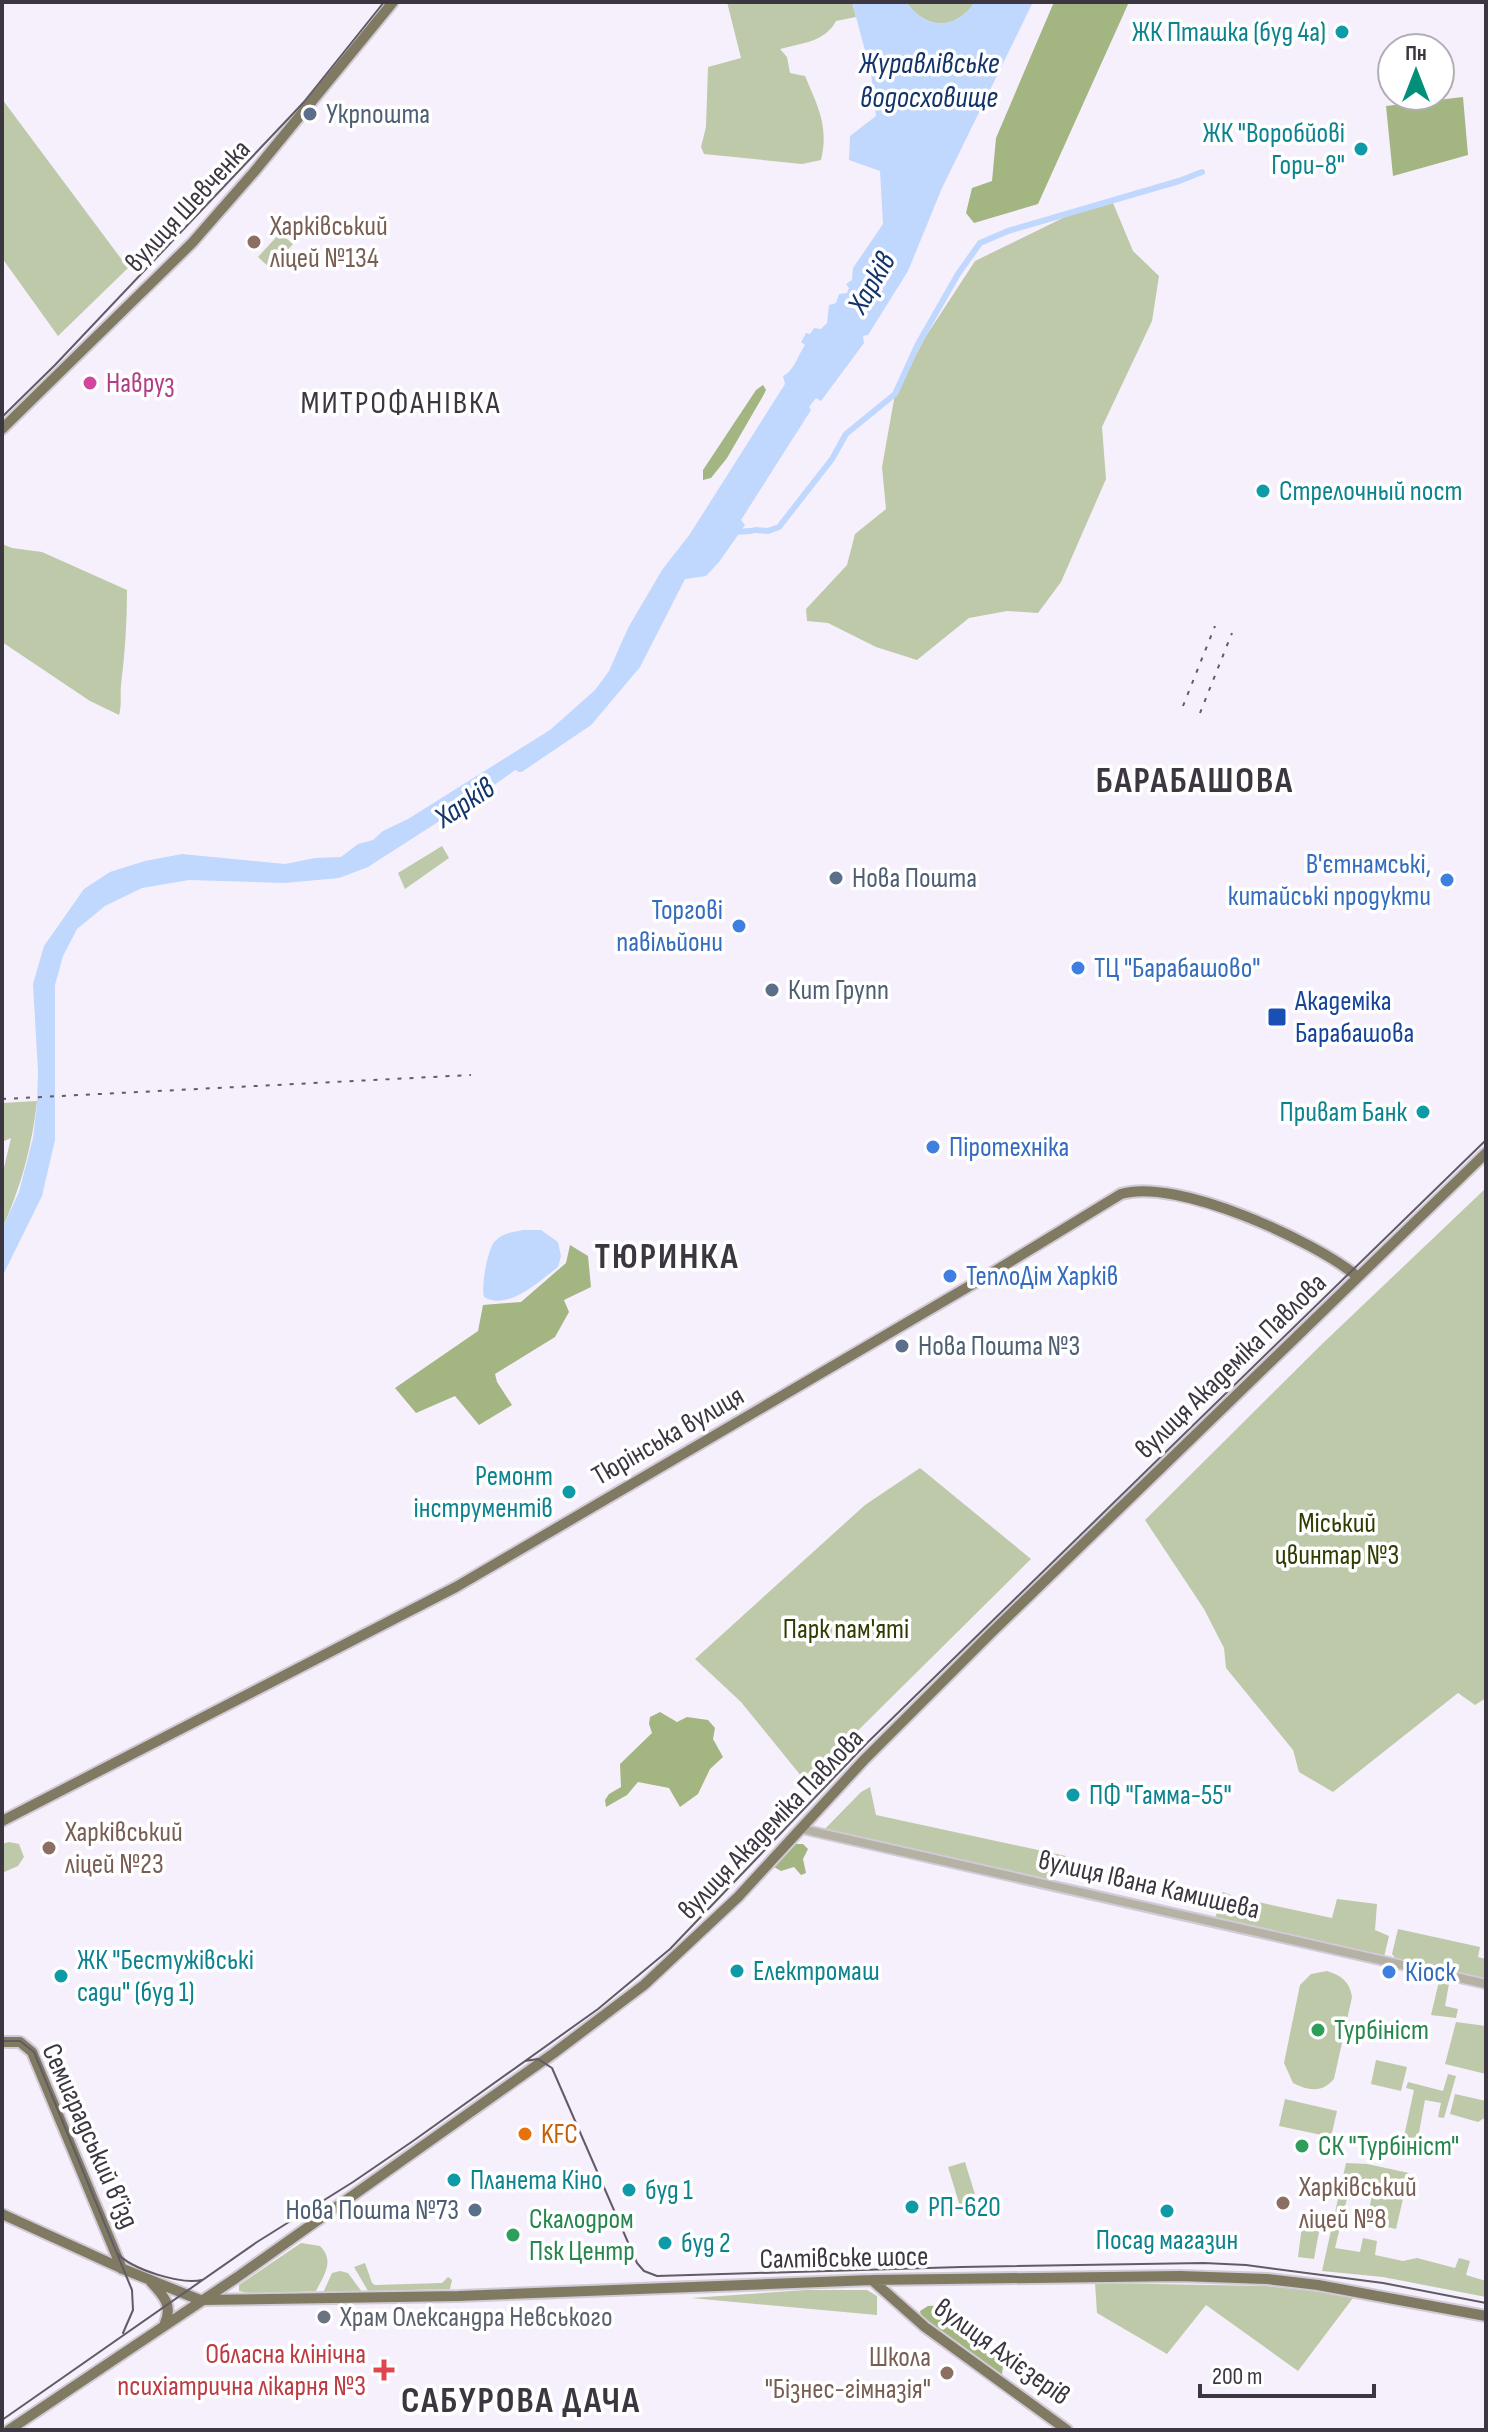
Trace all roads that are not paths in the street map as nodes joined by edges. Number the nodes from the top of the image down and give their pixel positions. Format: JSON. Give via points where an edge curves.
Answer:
{"nodes":[{"id":1,"x":393,"y":2,"type":"edge"},
{"id":2,"x":2,"y":429,"type":"edge"},
{"id":3,"x":1486,"y":1153,"type":"edge"},
{"id":4,"x":1358,"y":1277,"type":"junction"},
{"id":5,"x":2,"y":1821,"type":"edge"},
{"id":6,"x":802,"y":1829,"type":"junction"},
{"id":7,"x":1486,"y":1984,"type":"edge"},
{"id":8,"x":2,"y":2042,"type":"edge"},
{"id":9,"x":2,"y":2214,"type":"edge"},
{"id":10,"x":122,"y":2269,"type":"junction"},
{"id":11,"x":236,"y":2278,"type":"junction"},
{"id":12,"x":150,"y":2280,"type":"junction"},
{"id":13,"x":872,"y":2280,"type":"junction"},
{"id":14,"x":245,"y":2299,"type":"junction"},
{"id":15,"x":200,"y":2300,"type":"junction"},
{"id":16,"x":1486,"y":2316,"type":"edge"},
{"id":17,"x":164,"y":2325,"type":"junction"},
{"id":18,"x":9,"y":2430,"type":"edge"},
{"id":19,"x":1067,"y":2430,"type":"edge"}],
"edges":[{"from":1,"to":2,"type":"main road","name":"вулиця Шевченка","via":[[192,243]]},
{"from":3,"to":4,"type":"main road","name":"вулиця Академіка Павлова"},
{"from":4,"to":5,"type":"main road","name":"Тюрінська вулиця","via":[[1323,1253],[1216,1205],[1154,1191],[1121,1194],[456,1587]]},
{"from":4,"to":6,"type":"main road","name":"вулиця Академіка Павлова","via":[[991,1633]]},
{"from":6,"to":7,"type":"street","name":"вулиця Івана Камишева"},
{"from":6,"to":11,"type":"main road","name":"вулиця Академіка Павлова","via":[[738,1897],[614,2009]]},
{"from":8,"to":10,"type":"main road","name":"Семиградський в’їзд","via":[[18,2041],[32,2052]]},
{"from":9,"to":10,"type":"main road"},
{"from":10,"to":12,"type":"main road"},
{"from":11,"to":14,"type":"main road","via":[[233,2292]]},
{"from":11,"to":15,"type":"main road","name":"вулиця Академіка Павлова"},
{"from":12,"to":15,"type":"main road"},
{"from":12,"to":17,"type":"main road","via":[[167,2302]]},
{"from":13,"to":14,"type":"main road","name":"Салтівське шосе"},
{"from":13,"to":16,"type":"main road","name":"Салтівське шосе","via":[[1267,2279]]},
{"from":13,"to":19,"type":"main road","name":"вулиця Ахієзерів","via":[[925,2327]]},
{"from":14,"to":15,"type":"main road","name":"Салтівське шосе"},
{"from":15,"to":17,"type":"main road","name":"вулиця Академіка Павлова"},
{"from":17,"to":18,"type":"main road","name":"вулиця Академіка Павлова"}]}
